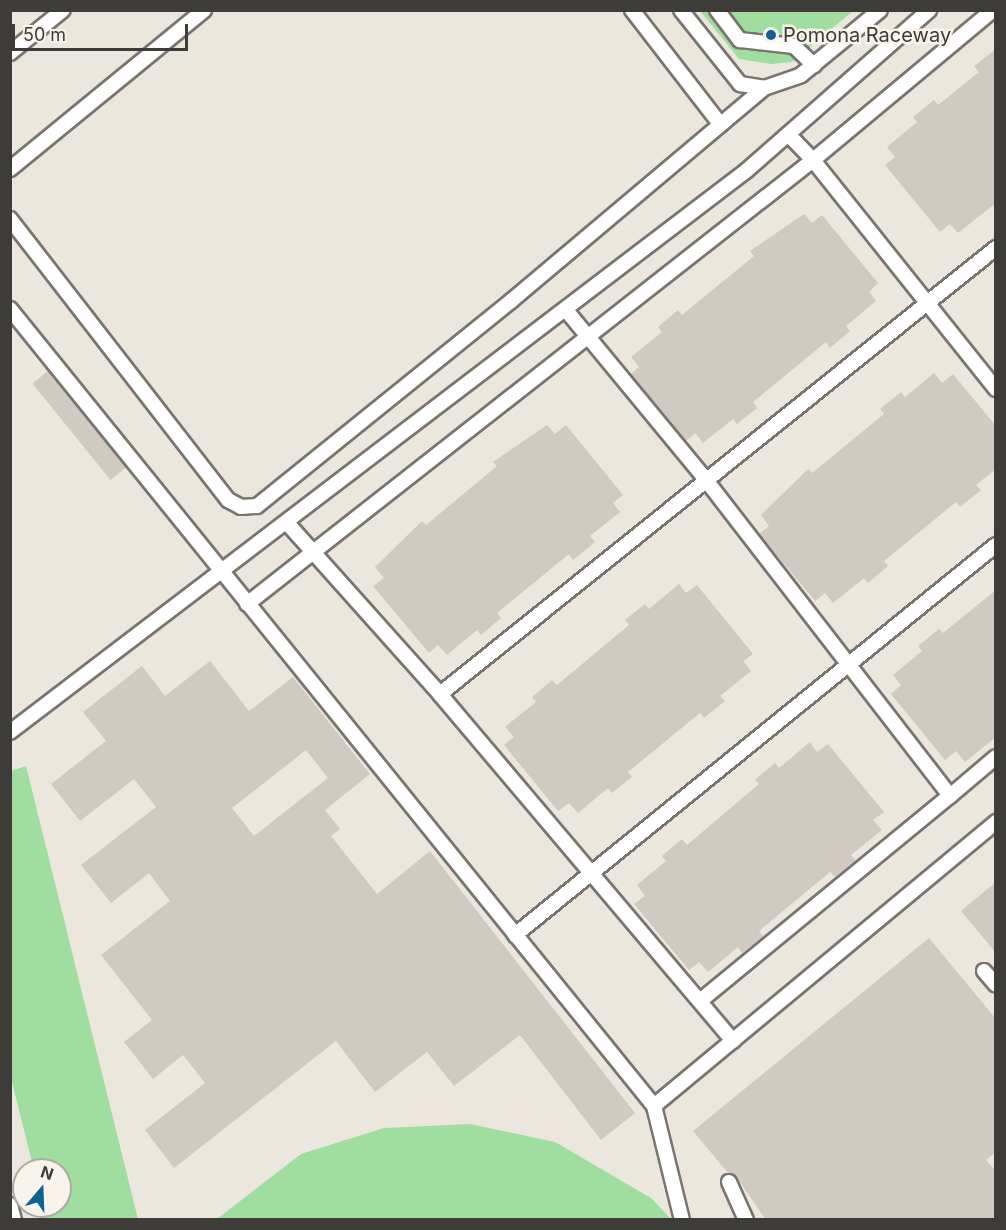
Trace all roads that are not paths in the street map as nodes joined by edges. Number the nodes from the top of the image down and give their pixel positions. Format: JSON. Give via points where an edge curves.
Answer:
{"nodes":[{"id":1,"x":63,"y":10,"type":"edge"},
{"id":2,"x":204,"y":10,"type":"edge"},
{"id":3,"x":632,"y":10,"type":"edge"},
{"id":4,"x":681,"y":10,"type":"edge"},
{"id":5,"x":717,"y":10,"type":"edge"},
{"id":6,"x":880,"y":10,"type":"edge"},
{"id":7,"x":929,"y":10,"type":"edge"},
{"id":8,"x":993,"y":10,"type":"edge"},
{"id":9,"x":10,"y":53,"type":"edge"},
{"id":10,"x":814,"y":65,"type":"junction"},
{"id":11,"x":764,"y":88,"type":"junction"},
{"id":12,"x":721,"y":125,"type":"junction"},
{"id":13,"x":788,"y":134,"type":"junction"},
{"id":14,"x":813,"y":160,"type":"junction"},
{"id":15,"x":10,"y":169,"type":"edge"},
{"id":16,"x":10,"y":219,"type":"edge"},
{"id":17,"x":996,"y":249,"type":"edge"},
{"id":18,"x":924,"y":304,"type":"junction"},
{"id":19,"x":10,"y":309,"type":"edge"},
{"id":20,"x":566,"y":310,"type":"junction"},
{"id":21,"x":587,"y":335,"type":"junction"},
{"id":22,"x":996,"y":389,"type":"edge"},
{"id":23,"x":706,"y":480,"type":"junction"},
{"id":24,"x":288,"y":524,"type":"junction"},
{"id":25,"x":996,"y":545,"type":"edge"},
{"id":26,"x":312,"y":553,"type":"junction"},
{"id":27,"x":223,"y":574,"type":"junction"},
{"id":28,"x":247,"y":604,"type":"junction"},
{"id":29,"x":849,"y":663,"type":"junction"},
{"id":30,"x":440,"y":694,"type":"junction"},
{"id":31,"x":10,"y":732,"type":"edge"},
{"id":32,"x":996,"y":757,"type":"edge"},
{"id":33,"x":950,"y":796,"type":"junction"},
{"id":34,"x":996,"y":822,"type":"edge"},
{"id":35,"x":591,"y":872,"type":"junction"},
{"id":36,"x":515,"y":935,"type":"junction"},
{"id":37,"x":984,"y":971,"type":"dead end"},
{"id":38,"x":996,"y":985,"type":"edge"},
{"id":39,"x":700,"y":1001,"type":"junction"},
{"id":40,"x":733,"y":1041,"type":"junction"},
{"id":41,"x":654,"y":1106,"type":"junction"},
{"id":42,"x":729,"y":1182,"type":"dead end"},
{"id":43,"x":10,"y":1205,"type":"edge"},
{"id":44,"x":14,"y":1220,"type":"edge"},
{"id":45,"x":682,"y":1220,"type":"edge"},
{"id":46,"x":746,"y":1220,"type":"edge"}],
"edges":[{"from":1,"to":9,"type":"lane"},
{"from":2,"to":15,"type":"lane"},
{"from":3,"to":12,"type":"lane"},
{"from":4,"to":11,"type":"lane","via":[[740,84]]},
{"from":5,"to":10,"type":"lane","via":[[740,40],[794,46]]},
{"from":6,"to":10,"type":"lane"},
{"from":7,"to":13,"type":"lane"},
{"from":8,"to":14,"type":"lane"},
{"from":10,"to":11,"type":"lane","via":[[801,75]]},
{"from":11,"to":12,"type":"lane"},
{"from":12,"to":16,"type":"lane","via":[[257,506],[241,507],[228,500]]},
{"from":13,"to":14,"type":"lane"},
{"from":13,"to":20,"type":"lane"},
{"from":14,"to":18,"type":"lane"},
{"from":14,"to":21,"type":"lane"},
{"from":17,"to":18,"type":"lane"},
{"from":18,"to":22,"type":"lane"},
{"from":18,"to":23,"type":"lane"},
{"from":19,"to":27,"type":"lane"},
{"from":20,"to":21,"type":"lane"},
{"from":20,"to":24,"type":"lane"},
{"from":21,"to":23,"type":"lane"},
{"from":21,"to":26,"type":"lane"},
{"from":23,"to":29,"type":"lane"},
{"from":23,"to":30,"type":"lane"},
{"from":24,"to":26,"type":"lane"},
{"from":24,"to":27,"type":"lane"},
{"from":25,"to":29,"type":"lane"},
{"from":26,"to":28,"type":"lane"},
{"from":26,"to":30,"type":"lane"},
{"from":27,"to":28,"type":"lane"},
{"from":27,"to":31,"type":"lane"},
{"from":28,"to":36,"type":"lane"},
{"from":29,"to":33,"type":"lane"},
{"from":29,"to":35,"type":"lane"},
{"from":30,"to":35,"type":"lane"},
{"from":32,"to":33,"type":"lane"},
{"from":33,"to":39,"type":"lane"},
{"from":34,"to":40,"type":"lane"},
{"from":35,"to":36,"type":"lane"},
{"from":35,"to":39,"type":"lane"},
{"from":36,"to":41,"type":"lane"},
{"from":37,"to":38,"type":"lane"},
{"from":39,"to":40,"type":"lane"},
{"from":40,"to":41,"type":"lane"},
{"from":41,"to":45,"type":"lane"},
{"from":42,"to":46,"type":"lane"},
{"from":43,"to":44,"type":"lane"}]}
